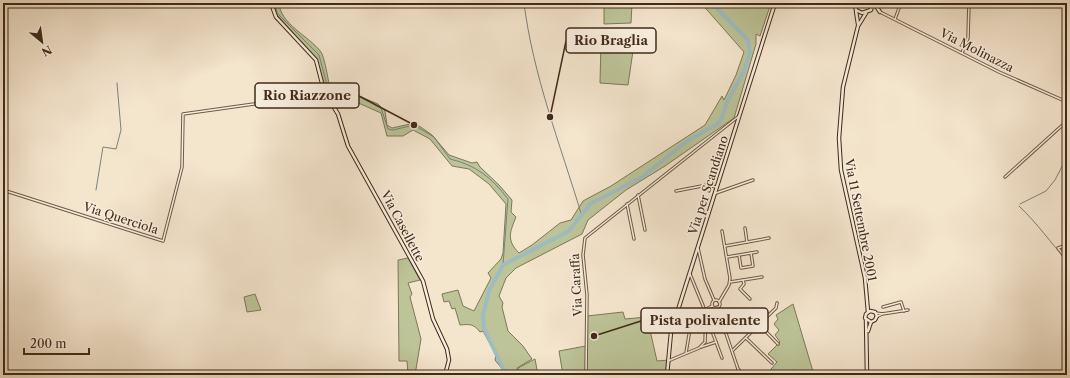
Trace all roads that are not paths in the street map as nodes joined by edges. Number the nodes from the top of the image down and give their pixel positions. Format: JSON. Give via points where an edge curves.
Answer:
{"nodes":[{"id":1,"x":271,"y":3,"type":"edge"},
{"id":2,"x":775,"y":3,"type":"edge"},
{"id":3,"x":874,"y":3,"type":"edge"},
{"id":4,"x":900,"y":3,"type":"edge"},
{"id":5,"x":970,"y":3,"type":"edge"},
{"id":6,"x":854,"y":4,"type":"edge"},
{"id":7,"x":856,"y":10,"type":"junction"},
{"id":8,"x":869,"y":12,"type":"junction"},
{"id":9,"x":880,"y":12,"type":"junction"},
{"id":10,"x":866,"y":13,"type":"junction"},
{"id":11,"x":895,"y":19,"type":"junction"},
{"id":12,"x":858,"y":26,"type":"junction"},
{"id":13,"x":962,"y":53,"type":"junction"},
{"id":14,"x":324,"y":91,"type":"junction"},
{"id":15,"x":1067,"y":102,"type":"edge"},
{"id":16,"x":739,"y":116,"type":"junction"},
{"id":17,"x":1067,"y":121,"type":"edge"},
{"id":18,"x":1005,"y":177,"type":"dead end"},
{"id":19,"x":753,"y":180,"type":"dead end"},
{"id":20,"x":716,"y":187,"type":"junction"},
{"id":21,"x":3,"y":190,"type":"edge"},
{"id":22,"x":676,"y":191,"type":"dead end"},
{"id":23,"x":714,"y":194,"type":"junction"},
{"id":24,"x":638,"y":195,"type":"junction"},
{"id":25,"x":627,"y":204,"type":"junction"},
{"id":26,"x":745,"y":228,"type":"dead end"},
{"id":27,"x":645,"y":230,"type":"dead end"},
{"id":28,"x":722,"y":231,"type":"dead end"},
{"id":29,"x":769,"y":238,"type":"dead end"},
{"id":30,"x":634,"y":239,"type":"dead end"},
{"id":31,"x":748,"y":242,"type":"junction"},
{"id":32,"x":1067,"y":245,"type":"edge"},
{"id":33,"x":698,"y":246,"type":"junction"},
{"id":34,"x":725,"y":246,"type":"junction"},
{"id":35,"x":757,"y":252,"type":"dead end"},
{"id":36,"x":750,"y":253,"type":"junction"},
{"id":37,"x":739,"y":255,"type":"junction"},
{"id":38,"x":727,"y":257,"type":"junction"},
{"id":39,"x":694,"y":259,"type":"junction"},
{"id":40,"x":700,"y":259,"type":"junction"},
{"id":41,"x":1067,"y":260,"type":"edge"},
{"id":42,"x":689,"y":273,"type":"junction"},
{"id":43,"x":762,"y":277,"type":"dead end"},
{"id":44,"x":743,"y":280,"type":"junction"},
{"id":45,"x":730,"y":282,"type":"junction"},
{"id":46,"x":750,"y":299,"type":"dead end"},
{"id":47,"x":714,"y":300,"type":"junction"},
{"id":48,"x":868,"y":300,"type":"junction"},
{"id":49,"x":719,"y":302,"type":"junction"},
{"id":50,"x":777,"y":302,"type":"dead end"},
{"id":51,"x":712,"y":306,"type":"junction"},
{"id":52,"x":889,"y":306,"type":"junction"},
{"id":53,"x":717,"y":307,"type":"junction"},
{"id":54,"x":883,"y":307,"type":"dead end"},
{"id":55,"x":705,"y":310,"type":"junction"},
{"id":56,"x":908,"y":310,"type":"dead end"},
{"id":57,"x":872,"y":311,"type":"junction"},
{"id":58,"x":904,"y":311,"type":"junction"},
{"id":59,"x":747,"y":312,"type":"dead end"},
{"id":60,"x":868,"y":312,"type":"junction"},
{"id":61,"x":706,"y":313,"type":"junction"},
{"id":62,"x":876,"y":313,"type":"junction"},
{"id":63,"x":889,"y":313,"type":"junction"},
{"id":64,"x":882,"y":314,"type":"junction"},
{"id":65,"x":676,"y":315,"type":"junction"},
{"id":66,"x":876,"y":318,"type":"junction"},
{"id":67,"x":866,"y":319,"type":"junction"},
{"id":68,"x":871,"y":322,"type":"junction"},
{"id":69,"x":759,"y":325,"type":"junction"},
{"id":70,"x":868,"y":334,"type":"junction"},
{"id":71,"x":746,"y":338,"type":"junction"},
{"id":72,"x":716,"y":342,"type":"junction"},
{"id":73,"x":778,"y":344,"type":"dead end"},
{"id":74,"x":699,"y":348,"type":"junction"},
{"id":75,"x":733,"y":350,"type":"junction"},
{"id":76,"x":686,"y":353,"type":"junction"},
{"id":77,"x":722,"y":358,"type":"dead end"},
{"id":78,"x":668,"y":361,"type":"junction"},
{"id":79,"x":772,"y":363,"type":"dead end"},
{"id":80,"x":740,"y":372,"type":"junction"},
{"id":81,"x":445,"y":375,"type":"edge"},
{"id":82,"x":586,"y":375,"type":"edge"},
{"id":83,"x":667,"y":375,"type":"edge"},
{"id":84,"x":688,"y":375,"type":"edge"},
{"id":85,"x":696,"y":375,"type":"edge"},
{"id":86,"x":736,"y":375,"type":"edge"},
{"id":87,"x":745,"y":375,"type":"edge"},
{"id":88,"x":867,"y":375,"type":"edge"}],
"edges":[{"from":1,"to":14,"type":"street","name":"Via Casellette","via":[[276,16],[316,60]]},
{"from":2,"to":16,"type":"street","name":"Via per Scandiano"},
{"from":3,"to":8,"type":"street"},
{"from":3,"to":9,"type":"street"},
{"from":4,"to":11,"type":"street"},
{"from":5,"to":13,"type":"street","via":[[968,38]]},
{"from":6,"to":7,"type":"street","name":"Via 11 Settembre 2001"},
{"from":7,"to":10,"type":"street"},
{"from":7,"to":12,"type":"street","name":"Via 11 Settembre 2001"},
{"from":8,"to":9,"type":"street","name":"Via Molinazza"},
{"from":8,"to":10,"type":"street"},
{"from":9,"to":11,"type":"street","name":"Via Molinazza"},
{"from":10,"to":12,"type":"street","name":"Via 11 Settembre 2001"},
{"from":11,"to":13,"type":"street","name":"Via Molinazza"},
{"from":12,"to":48,"type":"street","name":"Via 11 Settembre 2001","via":[[843,87],[838,138],[843,182]]},
{"from":13,"to":15,"type":"street","name":"Via Molinazza"},
{"from":14,"to":21,"type":"street","name":"Via Querciola","via":[[183,114],[182,168],[163,240]]},
{"from":14,"to":81,"type":"street","name":"Via Casellette","via":[[338,114],[348,146],[423,281],[433,319],[449,360]]},
{"from":16,"to":20,"type":"street","name":"Via per Scandiano"},
{"from":16,"to":24,"type":"street","name":"Via Caraffa"},
{"from":17,"to":18,"type":"street"},
{"from":19,"to":23,"type":"street"},
{"from":20,"to":22,"type":"street","via":[[707,185]]},
{"from":20,"to":23,"type":"street","name":"Via per Scandiano"},
{"from":23,"to":33,"type":"street","name":"Via per Scandiano"},
{"from":24,"to":25,"type":"street","name":"Via Caraffa"},
{"from":24,"to":27,"type":"street"},
{"from":25,"to":30,"type":"street"},
{"from":25,"to":82,"type":"street","name":"Via Caraffa","via":[[584,240],[587,295]]},
{"from":26,"to":31,"type":"street"},
{"from":28,"to":34,"type":"street"},
{"from":29,"to":31,"type":"street"},
{"from":31,"to":34,"type":"street"},
{"from":32,"to":41,"type":"street","via":[[1058,248]]},
{"from":33,"to":39,"type":"street","name":"Via per Scandiano"},
{"from":33,"to":40,"type":"street"},
{"from":34,"to":38,"type":"street"},
{"from":35,"to":36,"type":"street"},
{"from":36,"to":37,"type":"street"},
{"from":36,"to":37,"type":"street","via":[[753,266],[741,268]]},
{"from":37,"to":38,"type":"street"},
{"from":38,"to":45,"type":"street"},
{"from":39,"to":40,"type":"street"},
{"from":39,"to":42,"type":"street","name":"Via per Scandiano"},
{"from":40,"to":47,"type":"street"},
{"from":42,"to":55,"type":"street"},
{"from":42,"to":65,"type":"street","name":"Via per Scandiano"},
{"from":43,"to":44,"type":"street"},
{"from":44,"to":45,"type":"street"},
{"from":44,"to":46,"type":"street","via":[[744,284],[740,289]]},
{"from":45,"to":49,"type":"street"},
{"from":47,"to":49,"type":"street"},
{"from":47,"to":51,"type":"street"},
{"from":48,"to":57,"type":"street","name":"Via 11 Settembre 2001"},
{"from":48,"to":60,"type":"street","name":"Via 11 Settembre 2001"},
{"from":49,"to":53,"type":"street"},
{"from":50,"to":69,"type":"street","via":[[776,308]]},
{"from":51,"to":53,"type":"street"},
{"from":51,"to":55,"type":"street"},
{"from":52,"to":54,"type":"street"},
{"from":52,"to":58,"type":"street","via":[[901,302]]},
{"from":52,"to":63,"type":"street"},
{"from":53,"to":75,"type":"street"},
{"from":55,"to":61,"type":"street"},
{"from":56,"to":58,"type":"street"},
{"from":57,"to":60,"type":"street"},
{"from":57,"to":62,"type":"street"},
{"from":58,"to":63,"type":"street"},
{"from":59,"to":69,"type":"street"},
{"from":60,"to":67,"type":"street","name":"Via 11 Settembre 2001"},
{"from":61,"to":72,"type":"street"},
{"from":61,"to":74,"type":"street","via":[[705,342]]},
{"from":62,"to":64,"type":"street"},
{"from":62,"to":66,"type":"street"},
{"from":63,"to":64,"type":"street"},
{"from":64,"to":66,"type":"street"},
{"from":65,"to":76,"type":"street","via":[[692,317]]},
{"from":65,"to":78,"type":"street","name":"Via per Scandiano","via":[[671,332]]},
{"from":66,"to":68,"type":"street"},
{"from":67,"to":68,"type":"street"},
{"from":67,"to":70,"type":"street","name":"Via 11 Settembre 2001"},
{"from":68,"to":70,"type":"street","name":"Via 11 Settembre 2001"},
{"from":69,"to":71,"type":"street"},
{"from":69,"to":73,"type":"street"},
{"from":70,"to":88,"type":"street","name":"Via 11 Settembre 2001"},
{"from":71,"to":75,"type":"street"},
{"from":71,"to":79,"type":"street"},
{"from":72,"to":74,"type":"street"},
{"from":72,"to":77,"type":"street"},
{"from":74,"to":76,"type":"street"},
{"from":75,"to":80,"type":"street"},
{"from":76,"to":78,"type":"street"},
{"from":78,"to":83,"type":"street","name":"Via per Scandiano"},
{"from":80,"to":86,"type":"street"},
{"from":80,"to":87,"type":"street"},
{"from":84,"to":85,"type":"street"}]}
